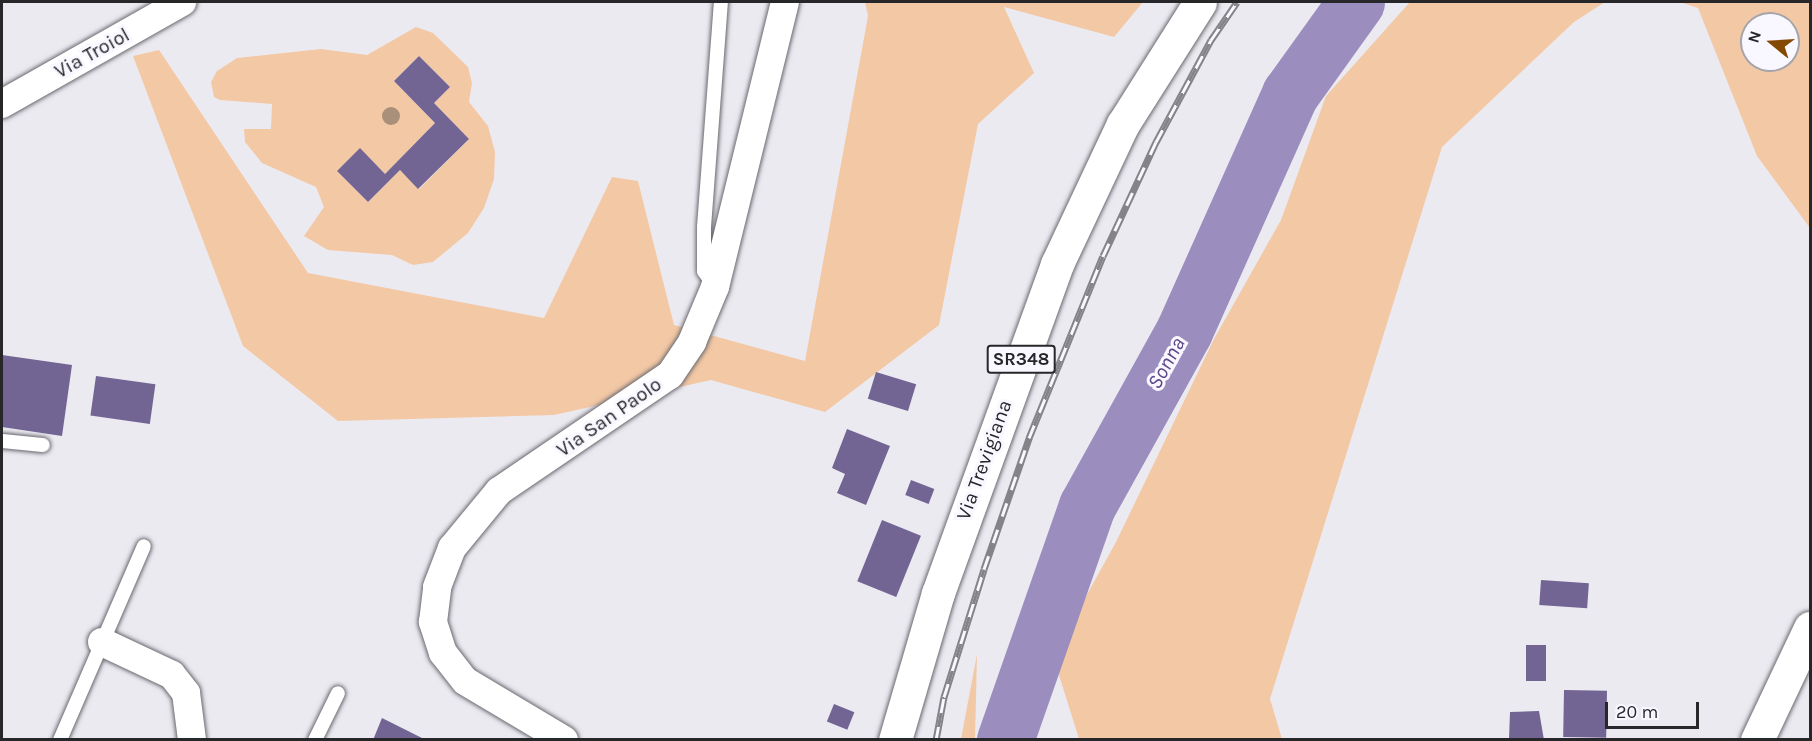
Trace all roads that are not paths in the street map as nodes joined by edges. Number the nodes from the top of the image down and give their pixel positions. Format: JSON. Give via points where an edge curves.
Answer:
{"nodes":[{"id":1,"x":182,"y":2,"type":"edge"},
{"id":2,"x":721,"y":2,"type":"edge"},
{"id":3,"x":785,"y":2,"type":"edge"},
{"id":4,"x":1200,"y":2,"type":"edge"},
{"id":5,"x":2,"y":104,"type":"edge"},
{"id":6,"x":715,"y":287,"type":"junction"},
{"id":7,"x":2,"y":441,"type":"edge"},
{"id":8,"x":43,"y":445,"type":"dead end"},
{"id":9,"x":144,"y":546,"type":"dead end"},
{"id":10,"x":1810,"y":628,"type":"edge"},
{"id":11,"x":102,"y":642,"type":"junction"},
{"id":12,"x":338,"y":693,"type":"dead end"},
{"id":13,"x":189,"y":737,"type":"edge"},
{"id":14,"x":60,"y":740,"type":"edge"},
{"id":15,"x":315,"y":740,"type":"edge"},
{"id":16,"x":564,"y":740,"type":"edge"},
{"id":17,"x":895,"y":740,"type":"edge"},
{"id":18,"x":1757,"y":740,"type":"edge"}],
"edges":[{"from":1,"to":5,"type":"street","name":"Via Troiol"},
{"from":2,"to":6,"type":"lane","via":[[704,227],[704,270]]},
{"from":3,"to":6,"type":"street","name":"Via San Paolo"},
{"from":4,"to":17,"type":"main road","name":"Via Trevigiana","number":"SR348","via":[[1123,124],[1057,264],[938,593]]},
{"from":6,"to":16,"type":"street","name":"Via San Paolo","via":[[692,342],[670,375],[499,491],[452,548],[437,587],[433,622],[443,653],[465,681]]},
{"from":7,"to":8,"type":"lane"},
{"from":9,"to":11,"type":"lane"},
{"from":10,"to":18,"type":"main road"},
{"from":11,"to":13,"type":"street","via":[[172,675],[186,693]]},
{"from":11,"to":14,"type":"lane"},
{"from":12,"to":15,"type":"lane"}]}
